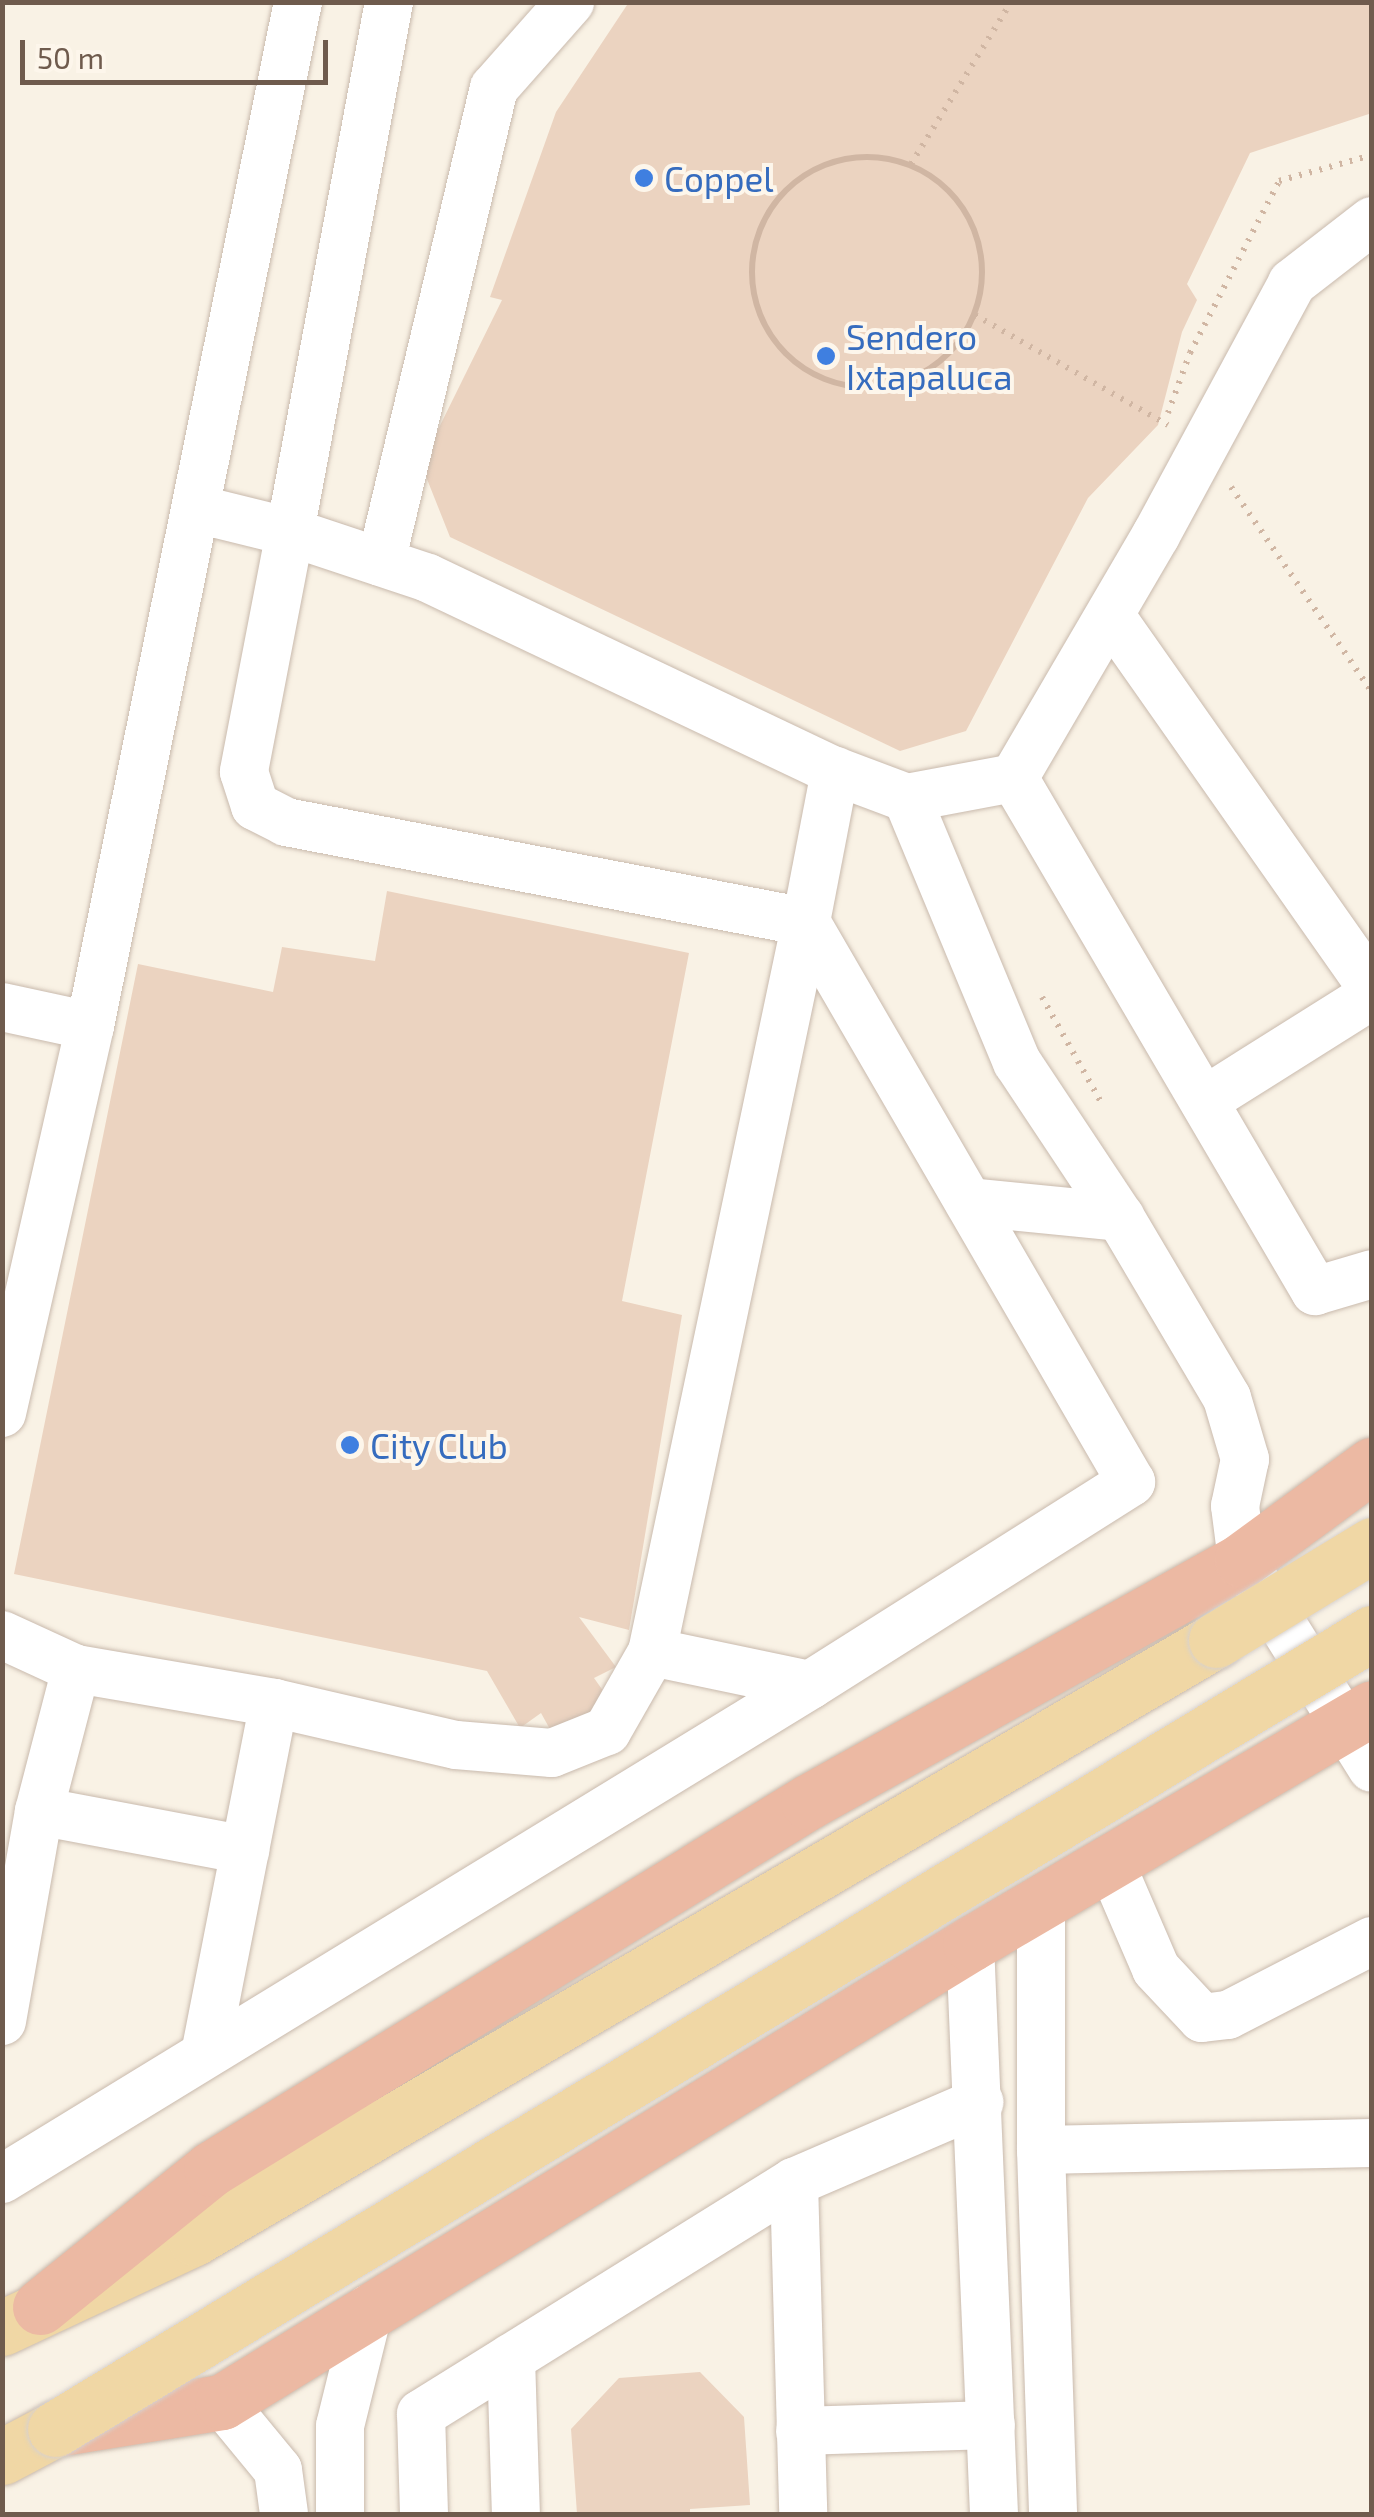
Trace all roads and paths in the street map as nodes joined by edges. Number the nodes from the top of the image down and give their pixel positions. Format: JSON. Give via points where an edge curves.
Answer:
{"nodes":[{"id":1,"x":298,"y":2,"type":"edge"},
{"id":2,"x":390,"y":2,"type":"edge"},
{"id":3,"x":570,"y":2,"type":"edge"},
{"id":4,"x":1011,"y":2,"type":"edge"},
{"id":5,"x":1372,"y":155,"type":"edge"},
{"id":6,"x":911,"y":164,"type":"junction"},
{"id":7,"x":1372,"y":220,"type":"edge"},
{"id":8,"x":974,"y":315,"type":"junction"},
{"id":9,"x":1184,"y":434,"type":"junction"},
{"id":10,"x":1156,"y":438,"type":"dead end"},
{"id":11,"x":196,"y":509,"type":"junction"},
{"id":12,"x":290,"y":532,"type":"junction"},
{"id":13,"x":381,"y":562,"type":"junction"},
{"id":14,"x":1110,"y":615,"type":"junction"},
{"id":15,"x":1372,"y":692,"type":"edge"},
{"id":16,"x":835,"y":771,"type":"junction"},
{"id":17,"x":1014,"y":778,"type":"junction"},
{"id":18,"x":907,"y":798,"type":"junction"},
{"id":19,"x":806,"y":922,"type":"junction"},
{"id":20,"x":1035,"y":986,"type":"dead end"},
{"id":21,"x":1372,"y":991,"type":"edge"},
{"id":22,"x":2,"y":1007,"type":"edge"},
{"id":23,"x":90,"y":1026,"type":"junction"},
{"id":24,"x":1204,"y":1100,"type":"junction"},
{"id":25,"x":1104,"y":1107,"type":"dead end"},
{"id":26,"x":969,"y":1202,"type":"junction"},
{"id":27,"x":1120,"y":1217,"type":"junction"},
{"id":28,"x":1372,"y":1274,"type":"edge"},
{"id":29,"x":13,"y":1304,"type":"edge"},
{"id":30,"x":2,"y":1413,"type":"edge"},
{"id":31,"x":1372,"y":1465,"type":"edge"},
{"id":32,"x":1372,"y":1545,"type":"edge"},
{"id":33,"x":1242,"y":1560,"type":"junction"},
{"id":34,"x":1372,"y":1633,"type":"edge"},
{"id":35,"x":2,"y":1635,"type":"edge"},
{"id":36,"x":652,"y":1652,"type":"junction"},
{"id":37,"x":76,"y":1669,"type":"junction"},
{"id":38,"x":810,"y":1685,"type":"junction"},
{"id":39,"x":274,"y":1703,"type":"junction"},
{"id":40,"x":1364,"y":1733,"type":"edge"},
{"id":41,"x":39,"y":1811,"type":"junction"},
{"id":42,"x":245,"y":1850,"type":"junction"},
{"id":43,"x":1110,"y":1862,"type":"junction"},
{"id":44,"x":1041,"y":1905,"type":"junction"},
{"id":45,"x":1372,"y":1941,"type":"edge"},
{"id":46,"x":970,"y":1944,"type":"junction"},
{"id":47,"x":2,"y":2021,"type":"edge"},
{"id":48,"x":205,"y":2054,"type":"junction"},
{"id":49,"x":980,"y":2102,"type":"junction"},
{"id":50,"x":1372,"y":2143,"type":"edge"},
{"id":51,"x":1041,"y":2150,"type":"junction"},
{"id":52,"x":2,"y":2179,"type":"edge"},
{"id":53,"x":794,"y":2182,"type":"junction"},
{"id":54,"x":369,"y":2308,"type":"junction"},
{"id":55,"x":21,"y":2317,"type":"edge"},
{"id":56,"x":511,"y":2358,"type":"junction"},
{"id":57,"x":222,"y":2402,"type":"junction"},
{"id":58,"x":991,"y":2426,"type":"junction"},
{"id":59,"x":55,"y":2430,"type":"junction"},
{"id":60,"x":800,"y":2431,"type":"junction"},
{"id":61,"x":2,"y":2457,"type":"edge"},
{"id":62,"x":284,"y":2514,"type":"edge"},
{"id":63,"x":340,"y":2514,"type":"edge"},
{"id":64,"x":424,"y":2514,"type":"edge"},
{"id":65,"x":516,"y":2514,"type":"edge"},
{"id":66,"x":803,"y":2514,"type":"edge"},
{"id":67,"x":994,"y":2514,"type":"edge"},
{"id":68,"x":1053,"y":2514,"type":"edge"}],
"edges":[{"from":1,"to":11,"type":"street"},
{"from":2,"to":12,"type":"street"},
{"from":3,"to":13,"type":"street","via":[[494,88]]},
{"from":4,"to":6,"type":"path"},
{"from":5,"to":9,"type":"path","via":[[1278,180],[1190,353]]},
{"from":6,"to":8,"type":"path","via":[[965,210],[979,244],[982,280]]},
{"from":6,"to":8,"type":"path","via":[[873,155],[834,160],[800,177],[772,205],[755,240],[751,279],[760,318],[781,350],[811,374],[848,387],[887,387],[924,374],[954,348]]},
{"from":7,"to":9,"type":"street","via":[[1292,284]]},
{"from":8,"to":9,"type":"path"},
{"from":9,"to":10,"type":"path"},
{"from":9,"to":14,"type":"street"},
{"from":9,"to":15,"type":"path"},
{"from":11,"to":12,"type":"street"},
{"from":11,"to":23,"type":"street"},
{"from":12,"to":13,"type":"street"},
{"from":12,"to":19,"type":"street","via":[[244,772],[255,806],[286,822]]},
{"from":13,"to":16,"type":"street"},
{"from":14,"to":17,"type":"street"},
{"from":14,"to":21,"type":"street"},
{"from":16,"to":18,"type":"street"},
{"from":16,"to":19,"type":"street"},
{"from":17,"to":18,"type":"street"},
{"from":17,"to":24,"type":"street"},
{"from":18,"to":27,"type":"street","via":[[1017,1062]]},
{"from":19,"to":26,"type":"street"},
{"from":19,"to":36,"type":"street"},
{"from":20,"to":25,"type":"path"},
{"from":21,"to":24,"type":"street"},
{"from":22,"to":23,"type":"street"},
{"from":23,"to":29,"type":"street"},
{"from":24,"to":28,"type":"street","via":[[1315,1291]]},
{"from":26,"to":27,"type":"street"},
{"from":26,"to":38,"type":"street","via":[[1131,1482]]},
{"from":27,"to":33,"type":"street","via":[[1227,1398],[1245,1458],[1235,1506]]},
{"from":29,"to":30,"type":"street"},
{"from":31,"to":33,"type":"highway"},
{"from":32,"to":55,"type":"main road","bridge":true,"via":[[194,2238]]},
{"from":33,"to":40,"type":"street"},
{"from":33,"to":55,"type":"highway","via":[[808,1802],[211,2168]]},
{"from":34,"to":59,"type":"main road","bridge":true},
{"from":35,"to":37,"type":"street"},
{"from":36,"to":38,"type":"street"},
{"from":36,"to":39,"type":"street","via":[[607,1731],[552,1752],[456,1746]]},
{"from":37,"to":39,"type":"street"},
{"from":37,"to":41,"type":"street"},
{"from":38,"to":48,"type":"street"},
{"from":39,"to":42,"type":"street"},
{"from":40,"to":43,"type":"highway"},
{"from":41,"to":42,"type":"street"},
{"from":41,"to":47,"type":"street"},
{"from":42,"to":48,"type":"street"},
{"from":43,"to":44,"type":"highway"},
{"from":43,"to":45,"type":"street","via":[[1156,1969],[1202,2018],[1228,2015]]},
{"from":44,"to":46,"type":"highway"},
{"from":44,"to":51,"type":"street"},
{"from":46,"to":49,"type":"street"},
{"from":46,"to":54,"type":"highway"},
{"from":48,"to":52,"type":"street"},
{"from":49,"to":53,"type":"street"},
{"from":49,"to":58,"type":"street"},
{"from":50,"to":51,"type":"street"},
{"from":51,"to":68,"type":"street"},
{"from":53,"to":56,"type":"street"},
{"from":53,"to":60,"type":"street"},
{"from":54,"to":57,"type":"highway"},
{"from":54,"to":63,"type":"street","via":[[340,2426]]},
{"from":56,"to":64,"type":"street","via":[[422,2414]]},
{"from":56,"to":65,"type":"street"},
{"from":57,"to":59,"type":"highway"},
{"from":57,"to":62,"type":"street","via":[[278,2470]]},
{"from":58,"to":60,"type":"street"},
{"from":58,"to":67,"type":"street"},
{"from":59,"to":61,"type":"main road"},
{"from":60,"to":66,"type":"street"}]}
